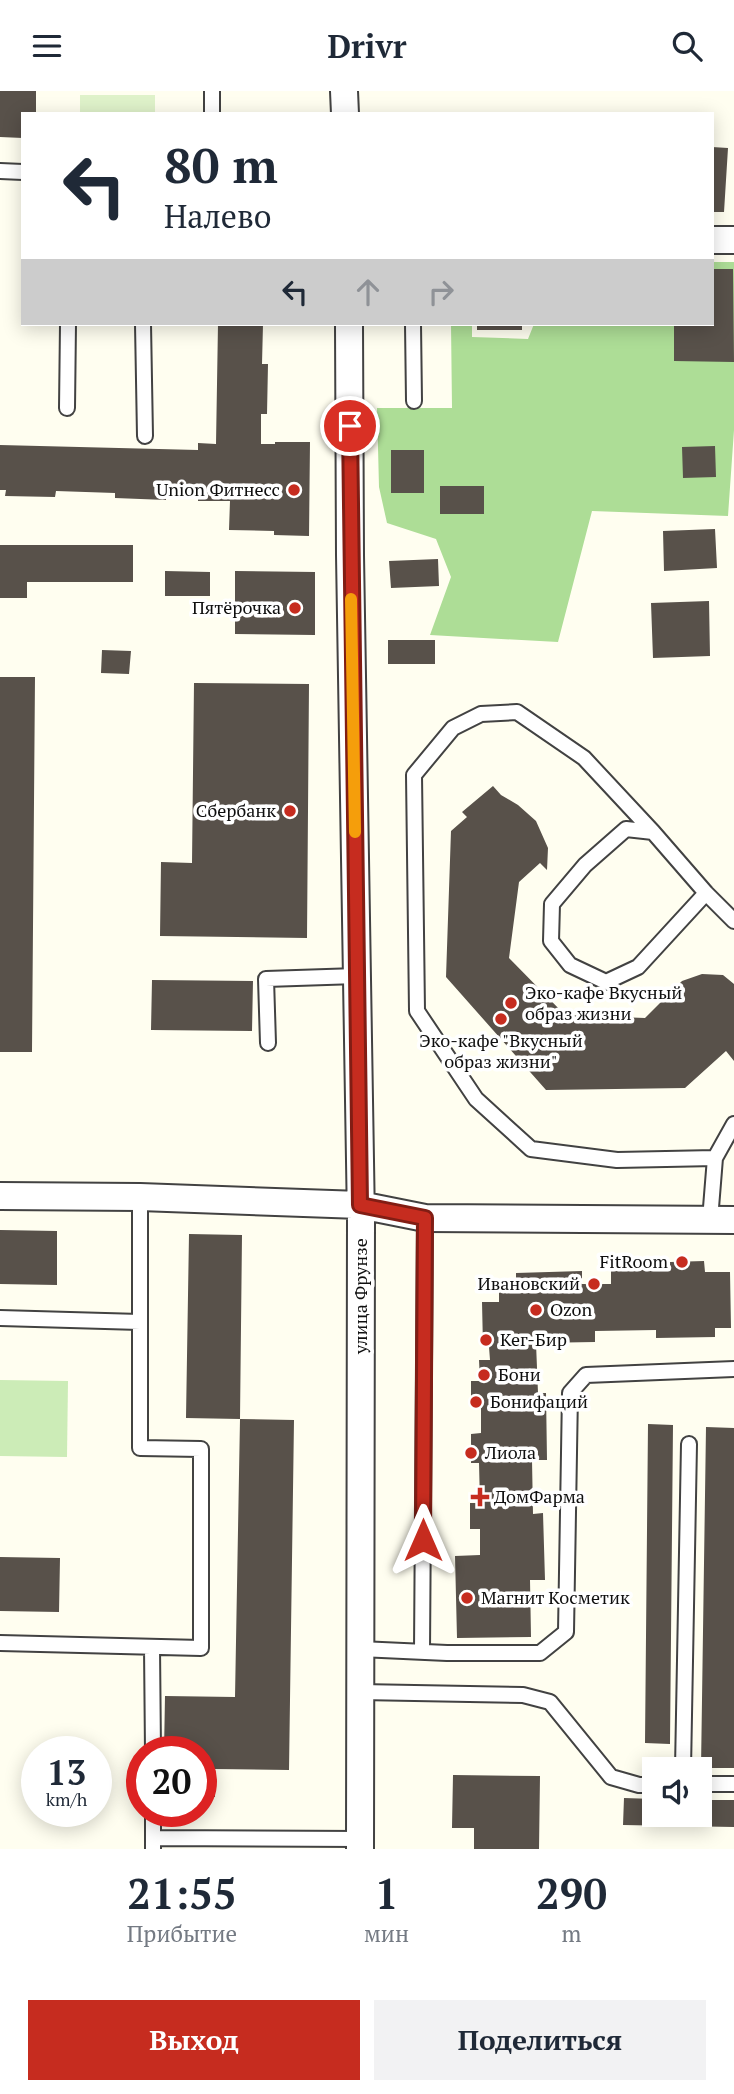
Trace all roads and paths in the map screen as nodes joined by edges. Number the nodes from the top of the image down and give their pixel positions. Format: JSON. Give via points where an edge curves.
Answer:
{"nodes":[{"id":1,"x":212,"y":91,"type":"edge"},
{"id":2,"x":344,"y":91,"type":"edge"},
{"id":3,"x":212,"y":112,"type":"edge"},
{"id":4,"x":345,"y":112,"type":"edge"},
{"id":5,"x":0,"y":171,"type":"edge"},
{"id":6,"x":21,"y":172,"type":"edge"},
{"id":7,"x":714,"y":240,"type":"edge"},
{"id":8,"x":734,"y":240,"type":"edge"},
{"id":9,"x":68,"y":326,"type":"edge"},
{"id":10,"x":143,"y":326,"type":"edge"},
{"id":11,"x":349,"y":326,"type":"edge"},
{"id":12,"x":413,"y":326,"type":"edge"},
{"id":13,"x":414,"y":401,"type":"dead end"},
{"id":14,"x":67,"y":408,"type":"dead end"},
{"id":15,"x":145,"y":436,"type":"dead end"},
{"id":16,"x":653,"y":832,"type":"junction"},
{"id":17,"x":706,"y":893,"type":"junction"},
{"id":18,"x":734,"y":921,"type":"edge"},
{"id":19,"x":357,"y":977,"type":"junction"},
{"id":20,"x":268,"y":1043,"type":"dead end"},
{"id":21,"x":734,"y":1124,"type":"edge"},
{"id":22,"x":715,"y":1158,"type":"junction"},
{"id":23,"x":0,"y":1196,"type":"edge"},
{"id":24,"x":140,"y":1197,"type":"junction"},
{"id":25,"x":360,"y":1205,"type":"junction"},
{"id":26,"x":425,"y":1218,"type":"junction"},
{"id":27,"x":722,"y":1220,"type":"edge"},
{"id":28,"x":0,"y":1318,"type":"edge"},
{"id":29,"x":140,"y":1322,"type":"junction"},
{"id":30,"x":734,"y":1369,"type":"edge"},
{"id":31,"x":689,"y":1444,"type":"dead end"},
{"id":32,"x":0,"y":1643,"type":"edge"},
{"id":33,"x":152,"y":1647,"type":"junction"},
{"id":34,"x":360,"y":1649,"type":"junction"},
{"id":35,"x":422,"y":1652,"type":"junction"},
{"id":36,"x":360,"y":1692,"type":"junction"},
{"id":37,"x":152,"y":1736,"type":"edge"},
{"id":38,"x":682,"y":1757,"type":"edge"},
{"id":39,"x":712,"y":1784,"type":"edge"},
{"id":40,"x":734,"y":1784,"type":"edge"},
{"id":41,"x":642,"y":1785,"type":"edge"},
{"id":42,"x":153,"y":1843,"type":"edge"},
{"id":43,"x":360,"y":1844,"type":"edge"}],
"edges":[{"from":1,"to":3,"type":"lane"},
{"from":2,"to":4,"type":"street"},
{"from":5,"to":6,"type":"lane"},
{"from":7,"to":8,"type":"street"},
{"from":9,"to":14,"type":"lane"},
{"from":10,"to":15,"type":"lane"},
{"from":11,"to":19,"type":"street","name":"улица Фрунзе"},
{"from":12,"to":13,"type":"lane"},
{"from":16,"to":17,"type":"lane"},
{"from":16,"to":17,"type":"lane","via":[[626,829],[585,865],[552,904],[551,941],[570,965],[606,982],[638,967]]},
{"from":16,"to":22,"type":"lane","via":[[584,758],[517,712],[481,714],[453,729],[414,775],[417,1011],[476,1099],[531,1149],[617,1160]]},
{"from":17,"to":18,"type":"lane"},
{"from":19,"to":20,"type":"lane","via":[[266,979]]},
{"from":19,"to":25,"type":"street","name":"улица Фрунзе"},
{"from":21,"to":22,"type":"lane"},
{"from":22,"to":27,"type":"lane"},
{"from":23,"to":24,"type":"street"},
{"from":24,"to":25,"type":"street"},
{"from":24,"to":29,"type":"lane"},
{"from":25,"to":26,"type":"street"},
{"from":25,"to":34,"type":"street","name":"улица Фрунзе"},
{"from":26,"to":27,"type":"street"},
{"from":26,"to":35,"type":"lane"},
{"from":28,"to":29,"type":"lane"},
{"from":29,"to":33,"type":"lane","via":[[139,1448],[201,1450],[201,1648]]},
{"from":30,"to":35,"type":"lane","via":[[586,1375],[570,1393],[566,1632],[540,1653]]},
{"from":31,"to":38,"type":"lane"},
{"from":32,"to":33,"type":"lane"},
{"from":33,"to":37,"type":"lane"},
{"from":34,"to":35,"type":"lane"},
{"from":34,"to":36,"type":"street","name":"улица Фрунзе"},
{"from":36,"to":41,"type":"lane","via":[[523,1695],[551,1702],[611,1777]]},
{"from":36,"to":43,"type":"street","name":"улица Фрунзе"},
{"from":39,"to":40,"type":"lane"},
{"from":42,"to":43,"type":"lane"}]}
